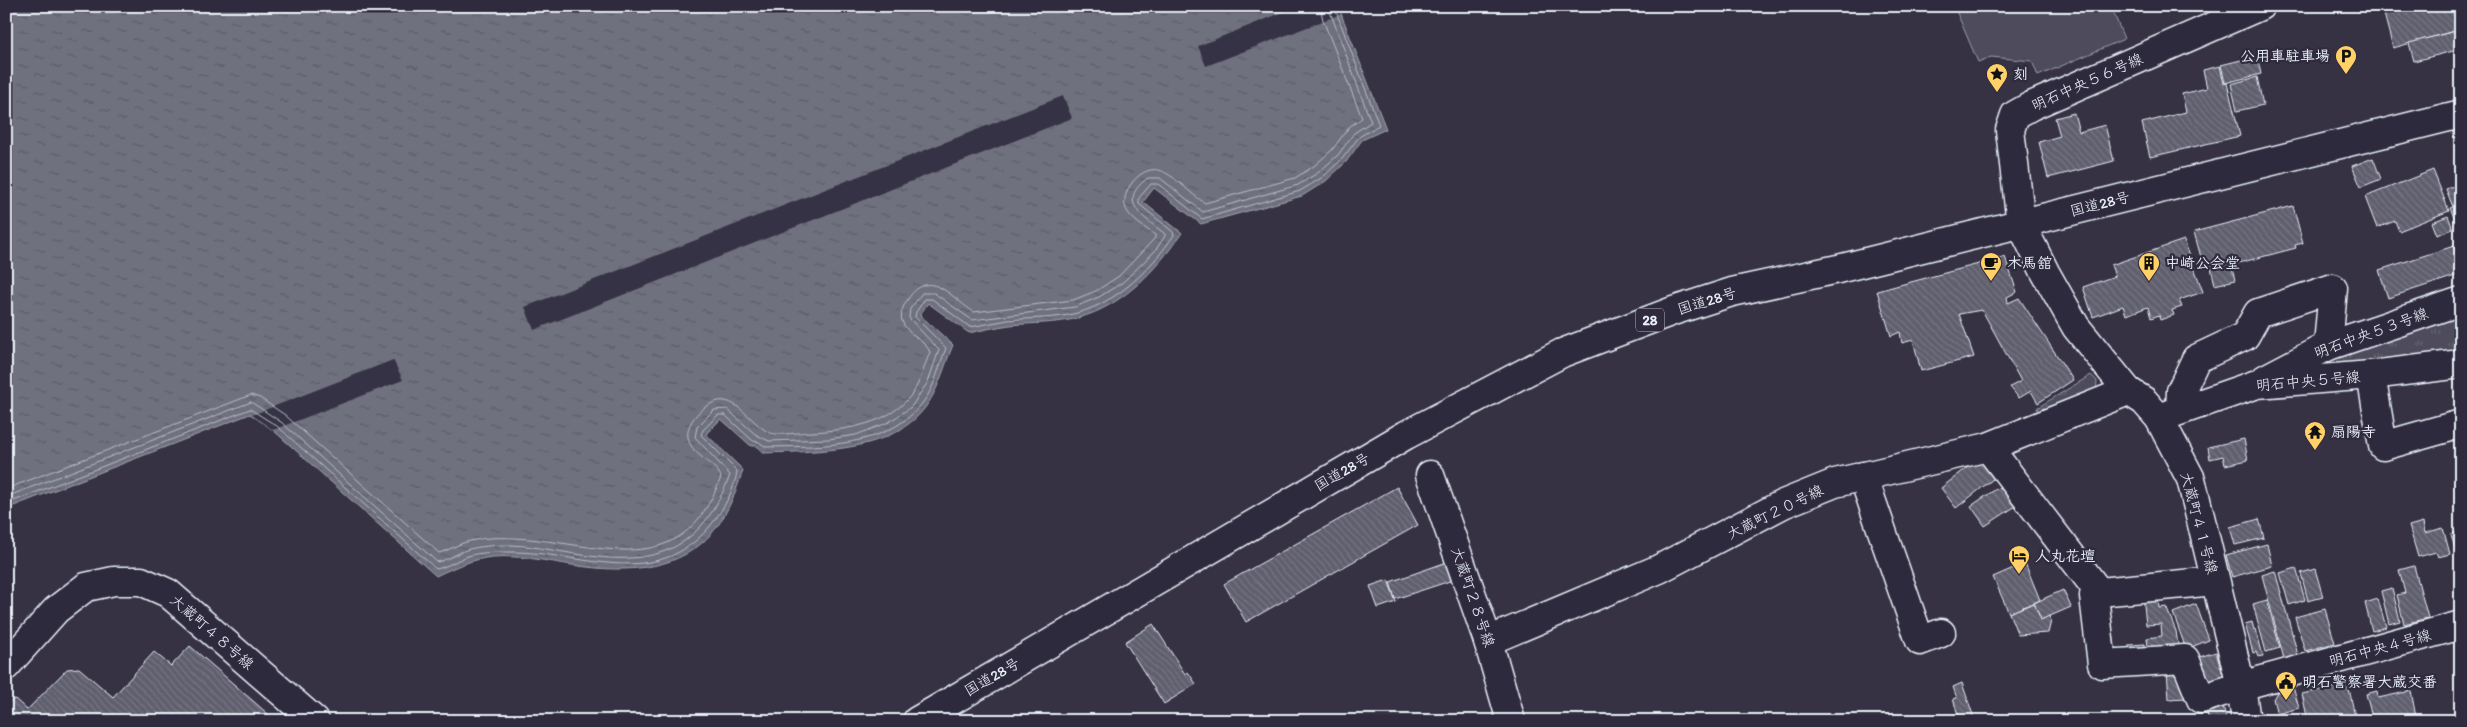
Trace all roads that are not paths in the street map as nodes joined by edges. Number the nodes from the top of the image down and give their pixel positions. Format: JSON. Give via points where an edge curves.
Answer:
{"nodes":[{"id":1,"x":2260,"y":6,"type":"edge"},
{"id":2,"x":2461,"y":114,"type":"edge"},
{"id":3,"x":2021,"y":224,"type":"junction"},
{"id":4,"x":2461,"y":301,"type":"edge"},
{"id":5,"x":2328,"y":346,"type":"junction"},
{"id":6,"x":2461,"y":364,"type":"edge"},
{"id":7,"x":2371,"y":375,"type":"junction"},
{"id":8,"x":2256,"y":384,"type":"junction"},
{"id":9,"x":2128,"y":391,"type":"junction"},
{"id":10,"x":2170,"y":414,"type":"junction"},
{"id":11,"x":2461,"y":424,"type":"edge"},
{"id":12,"x":1988,"y":447,"type":"junction"},
{"id":13,"x":1430,"y":475,"type":"dead end"},
{"id":14,"x":1863,"y":476,"type":"junction"},
{"id":15,"x":2215,"y":581,"type":"junction"},
{"id":16,"x":2099,"y":592,"type":"junction"},
{"id":17,"x":2461,"y":625,"type":"edge"},
{"id":18,"x":1941,"y":633,"type":"dead end"},
{"id":19,"x":1488,"y":641,"type":"junction"},
{"id":20,"x":6,"y":666,"type":"edge"},
{"id":21,"x":2241,"y":686,"type":"junction"},
{"id":22,"x":315,"y":721,"type":"edge"},
{"id":23,"x":918,"y":721,"type":"edge"},
{"id":24,"x":1511,"y":721,"type":"edge"},
{"id":25,"x":2246,"y":721,"type":"edge"}],
"edges":[{"from":1,"to":3,"type":"main road","name":"明石中央５６号線","via":[[2015,115],[2010,130]]},
{"from":2,"to":3,"type":"main road","name":"国道28号","number":"28"},
{"from":3,"to":9,"type":"main road","name":"大蔵町４１号線","via":[[2076,327]]},
{"from":3,"to":23,"type":"main road","name":"国道28号","number":"28","via":[[1732,292],[1562,353],[1406,435]]},
{"from":4,"to":5,"type":"main road","name":"明石中央５３号線"},
{"from":5,"to":8,"type":"main road","name":"明石中央５３号線"},
{"from":5,"to":10,"type":"main road","via":[[2333,288],[2258,313],[2245,336],[2196,359]]},
{"from":6,"to":7,"type":"main road","name":"明石中央５号線"},
{"from":7,"to":8,"type":"main road","name":"明石中央５号線"},
{"from":7,"to":11,"type":"main road","via":[[2382,446]]},
{"from":8,"to":10,"type":"main road","name":"明石中央５号線"},
{"from":9,"to":10,"type":"main road","name":"大蔵町４１号線"},
{"from":9,"to":12,"type":"main road","name":"大蔵町２０号線"},
{"from":10,"to":15,"type":"main road","name":"大蔵町４１号線","via":[[2191,479]]},
{"from":12,"to":14,"type":"main road","name":"大蔵町２０号線"},
{"from":12,"to":16,"type":"main road"},
{"from":13,"to":19,"type":"main road","name":"大蔵町２８号線"},
{"from":14,"to":18,"type":"main road","via":[[1920,641]]},
{"from":14,"to":19,"type":"main road","name":"大蔵町２０号線","via":[[1835,483],[1783,504],[1659,569]]},
{"from":15,"to":16,"type":"main road"},
{"from":15,"to":21,"type":"main road","name":"大蔵町４１号線"},
{"from":16,"to":21,"type":"main road","name":"明石中央４号線","via":[[2094,596],[2102,664],[2186,659],[2201,699]]},
{"from":17,"to":21,"type":"main road","name":"明石中央４号線"},
{"from":19,"to":24,"type":"main road","name":"大蔵町２８号線"},
{"from":20,"to":22,"type":"main road","name":"大蔵町４８号線","via":[[56,610],[86,587],[114,581],[141,581],[168,593]]},
{"from":21,"to":25,"type":"main road","name":"大蔵町４１号線"}]}
